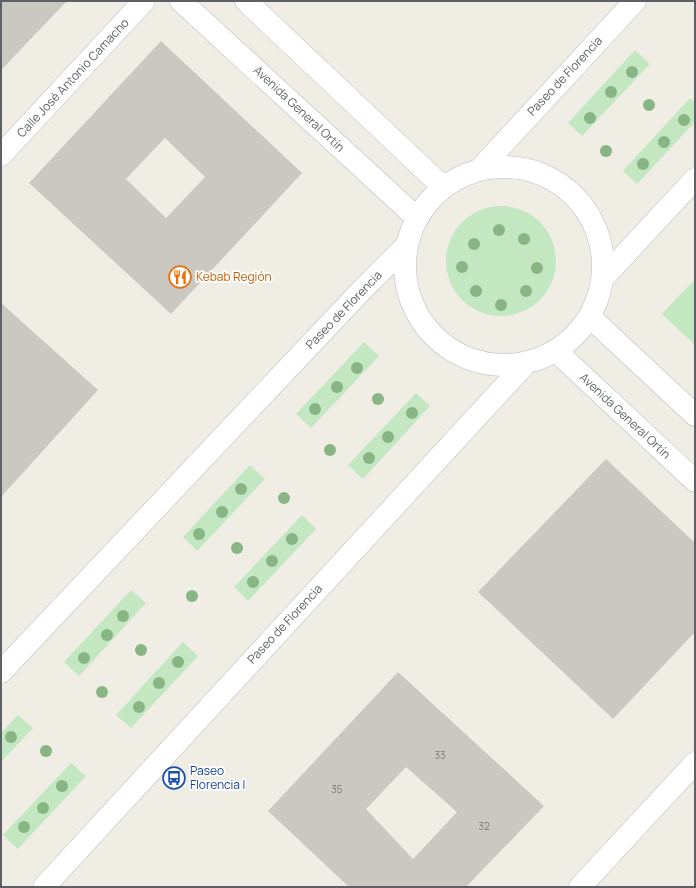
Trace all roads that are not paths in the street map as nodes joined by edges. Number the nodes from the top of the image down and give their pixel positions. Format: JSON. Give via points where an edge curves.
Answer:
{"nodes":[{"id":1,"x":144,"y":1,"type":"edge"},
{"id":2,"x":181,"y":1,"type":"edge"},
{"id":3,"x":246,"y":1,"type":"edge"},
{"id":4,"x":635,"y":1,"type":"edge"},
{"id":5,"x":1,"y":155,"type":"edge"},
{"id":6,"x":480,"y":169,"type":"junction"},
{"id":7,"x":695,"y":179,"type":"edge"},
{"id":8,"x":443,"y":187,"type":"junction"},
{"id":9,"x":418,"y":218,"type":"junction"},
{"id":10,"x":407,"y":244,"type":"junction"},
{"id":11,"x":603,"y":278,"type":"junction"},
{"id":12,"x":590,"y":317,"type":"junction"},
{"id":13,"x":556,"y":351,"type":"junction"},
{"id":14,"x":527,"y":362,"type":"junction"},
{"id":15,"x":695,"y":415,"type":"edge"},
{"id":16,"x":695,"y":481,"type":"edge"},
{"id":17,"x":1,"y":672,"type":"edge"},
{"id":18,"x":695,"y":763,"type":"edge"},
{"id":19,"x":44,"y":887,"type":"edge"},
{"id":20,"x":580,"y":887,"type":"edge"}],
"edges":[{"from":1,"to":5,"type":"street","name":"Calle José Antonio Camacho"},
{"from":2,"to":9,"type":"street","name":"Avenida General Ortín"},
{"from":3,"to":8,"type":"street"},
{"from":4,"to":6,"type":"street","name":"Paseo de Florencia"},
{"from":6,"to":8,"type":"street"},
{"from":6,"to":11,"type":"street","via":[[502,166],[523,168],[544,174],[573,194],[590,216],[599,236],[604,256]]},
{"from":7,"to":11,"type":"street"},
{"from":8,"to":9,"type":"street","via":[[424,206]]},
{"from":9,"to":10,"type":"street"},
{"from":10,"to":14,"type":"street","via":[[405,267],[408,289],[415,310],[427,329],[443,344],[462,356],[483,363],[505,365]]},
{"from":10,"to":17,"type":"street","name":"Paseo de Florencia"},
{"from":11,"to":12,"type":"street","via":[[601,291]]},
{"from":12,"to":13,"type":"street","via":[[575,336]]},
{"from":12,"to":15,"type":"street"},
{"from":13,"to":14,"type":"street"},
{"from":13,"to":16,"type":"street","name":"Avenida General Ortín"},
{"from":14,"to":19,"type":"street","name":"Paseo de Florencia"},
{"from":18,"to":20,"type":"street"}]}
